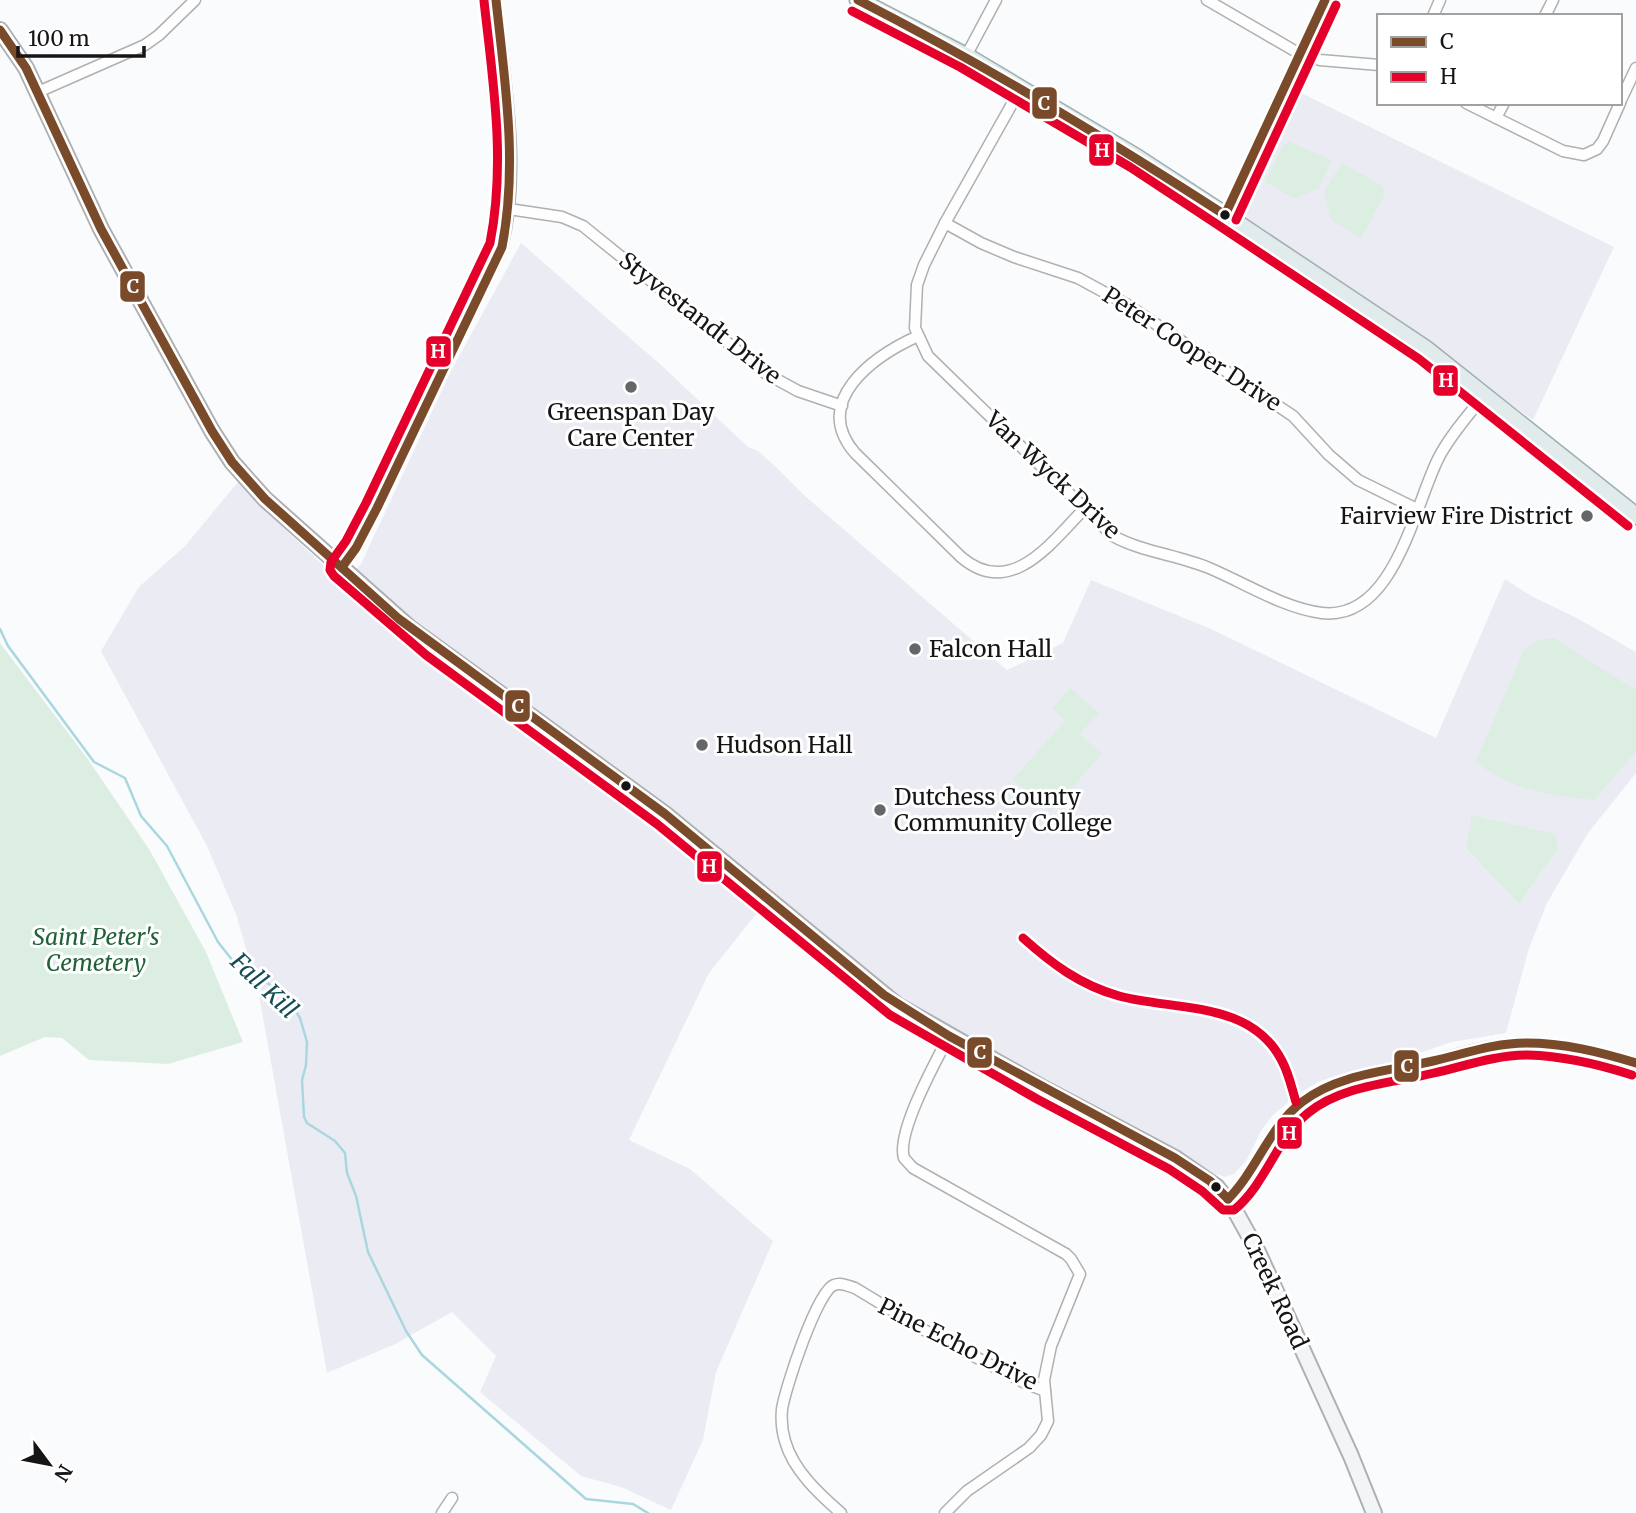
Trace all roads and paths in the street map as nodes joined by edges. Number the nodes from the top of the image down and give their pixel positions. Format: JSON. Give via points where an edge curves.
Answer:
{"nodes":[{"id":1,"x":195,"y":0,"type":"edge"},
{"id":2,"x":496,"y":0,"type":"edge"},
{"id":3,"x":858,"y":0,"type":"edge"},
{"id":4,"x":996,"y":0,"type":"edge"},
{"id":5,"x":1207,"y":0,"type":"edge"},
{"id":6,"x":1325,"y":0,"type":"edge"},
{"id":7,"x":0,"y":30,"type":"edge"},
{"id":8,"x":1300,"y":54,"type":"junction"},
{"id":9,"x":966,"y":56,"type":"junction"},
{"id":10,"x":1377,"y":65,"type":"edge"},
{"id":11,"x":1636,"y":68,"type":"edge"},
{"id":12,"x":1021,"y":88,"type":"junction"},
{"id":13,"x":38,"y":92,"type":"junction"},
{"id":14,"x":1622,"y":99,"type":"edge"},
{"id":15,"x":1470,"y":105,"type":"edge"},
{"id":16,"x":1503,"y":105,"type":"edge"},
{"id":17,"x":1619,"y":105,"type":"edge"},
{"id":18,"x":1496,"y":118,"type":"junction"},
{"id":19,"x":509,"y":209,"type":"junction"},
{"id":20,"x":1225,"y":215,"type":"junction"},
{"id":21,"x":945,"y":223,"type":"junction"},
{"id":22,"x":918,"y":336,"type":"junction"},
{"id":23,"x":1485,"y":394,"type":"junction"},
{"id":24,"x":842,"y":406,"type":"junction"},
{"id":25,"x":1084,"y":508,"type":"junction"},
{"id":26,"x":1417,"y":509,"type":"junction"},
{"id":27,"x":1636,"y":516,"type":"edge"},
{"id":28,"x":342,"y":567,"type":"junction"},
{"id":29,"x":949,"y":1036,"type":"junction"},
{"id":30,"x":1636,"y":1063,"type":"edge"},
{"id":31,"x":1228,"y":1199,"type":"junction"},
{"id":32,"x":1045,"y":1391,"type":"junction"},
{"id":33,"x":452,"y":1498,"type":"dead end"},
{"id":34,"x":442,"y":1513,"type":"edge"},
{"id":35,"x":841,"y":1513,"type":"edge"},
{"id":36,"x":945,"y":1513,"type":"edge"},
{"id":37,"x":1374,"y":1513,"type":"edge"}],
"edges":[{"from":1,"to":13,"type":"street","via":[[145,45]]},
{"from":2,"to":19,"type":"street","via":[[511,158]]},
{"from":3,"to":9,"type":"main road"},
{"from":4,"to":9,"type":"street"},
{"from":5,"to":8,"type":"street"},
{"from":6,"to":8,"type":"street"},
{"from":7,"to":13,"type":"street","name":"Creek Road"},
{"from":8,"to":10,"type":"street"},
{"from":8,"to":20,"type":"street"},
{"from":9,"to":12,"type":"main road"},
{"from":11,"to":14,"type":"street"},
{"from":12,"to":20,"type":"main road"},
{"from":12,"to":21,"type":"street"},
{"from":13,"to":28,"type":"street","name":"Creek Road","via":[[113,253],[219,443],[265,499]]},
{"from":15,"to":18,"type":"street"},
{"from":16,"to":18,"type":"street"},
{"from":17,"to":18,"type":"street","via":[[1597,149],[1584,155],[1563,151]]},
{"from":19,"to":24,"type":"street","name":"Styvestandt Drive","via":[[562,217],[583,226],[765,373],[797,391]]},
{"from":19,"to":28,"type":"street","via":[[502,247],[491,273],[373,516]]},
{"from":20,"to":23,"type":"main road","via":[[1426,349]]},
{"from":21,"to":22,"type":"street","via":[[917,285]]},
{"from":21,"to":26,"type":"street","name":"Peter Cooper Drive","via":[[1014,257],[1078,278],[1126,304],[1279,405],[1358,480]]},
{"from":22,"to":24,"type":"street","via":[[895,346],[866,369],[847,390]]},
{"from":22,"to":25,"type":"street","name":"Van Wyck Drive","via":[[928,356]]},
{"from":23,"to":26,"type":"street","name":"Van Wyck Drive","via":[[1448,441]]},
{"from":23,"to":27,"type":"main road"},
{"from":24,"to":25,"type":"street","via":[[843,433],[855,453],[961,557],[980,569],[1004,572],[1025,566]]},
{"from":25,"to":26,"type":"street","name":"Van Wyck Drive","via":[[1123,541],[1206,566],[1285,603],[1322,613],[1354,608],[1382,586]]},
{"from":28,"to":29,"type":"street","name":"Creek Road","via":[[433,645],[665,814],[884,995]]},
{"from":29,"to":31,"type":"street","name":"Creek Road","via":[[1175,1158]]},
{"from":29,"to":32,"type":"street","name":"Pine Echo Drive","via":[[920,1094],[902,1152],[913,1168],[1066,1254],[1078,1269],[1080,1274],[1051,1346]]},
{"from":30,"to":31,"type":"street","via":[[1572,1047],[1518,1043],[1331,1087],[1288,1115]]},
{"from":31,"to":37,"type":"street","name":"Creek Road","via":[[1258,1252]]},
{"from":32,"to":35,"type":"street","name":"Pine Echo Drive","via":[[926,1331],[855,1288],[843,1284],[829,1288],[782,1410],[789,1456]]},
{"from":32,"to":36,"type":"street","via":[[1048,1421],[1038,1439],[967,1491]]},
{"from":33,"to":34,"type":"street"}]}
